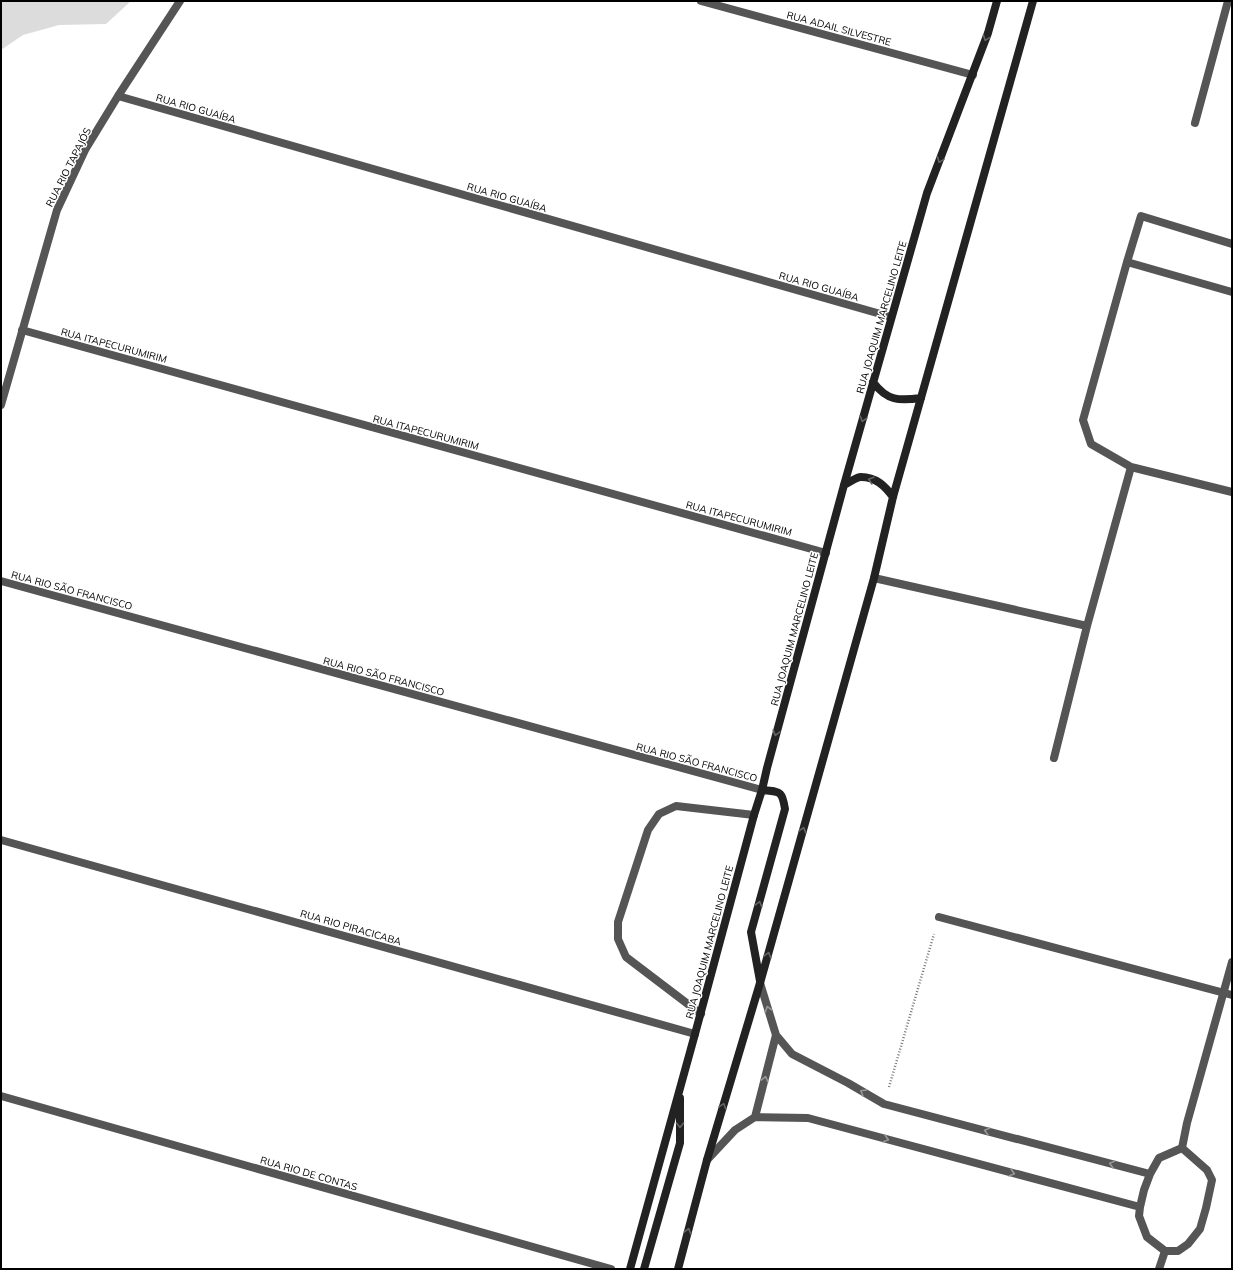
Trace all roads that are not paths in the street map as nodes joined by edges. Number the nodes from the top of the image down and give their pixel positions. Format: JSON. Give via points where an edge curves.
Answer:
{"nodes":[{"id":1,"x":180,"y":1,"type":"edge"},
{"id":2,"x":701,"y":1,"type":"edge"},
{"id":3,"x":997,"y":1,"type":"edge"},
{"id":4,"x":1033,"y":1,"type":"edge"},
{"id":5,"x":1228,"y":1,"type":"edge"},
{"id":6,"x":973,"y":75,"type":"junction"},
{"id":7,"x":118,"y":96,"type":"junction"},
{"id":8,"x":1195,"y":123,"type":"dead end"},
{"id":9,"x":1232,"y":244,"type":"edge"},
{"id":10,"x":1127,"y":262,"type":"junction"},
{"id":11,"x":1232,"y":292,"type":"edge"},
{"id":12,"x":891,"y":317,"type":"junction"},
{"id":13,"x":22,"y":330,"type":"junction"},
{"id":14,"x":873,"y":382,"type":"junction"},
{"id":15,"x":921,"y":398,"type":"junction"},
{"id":16,"x":1,"y":405,"type":"edge"},
{"id":17,"x":1131,"y":467,"type":"junction"},
{"id":18,"x":844,"y":485,"type":"junction"},
{"id":19,"x":1232,"y":492,"type":"edge"},
{"id":20,"x":893,"y":497,"type":"junction"},
{"id":21,"x":826,"y":553,"type":"junction"},
{"id":22,"x":874,"y":578,"type":"junction"},
{"id":23,"x":1,"y":581,"type":"edge"},
{"id":24,"x":1087,"y":626,"type":"junction"},
{"id":25,"x":1054,"y":758,"type":"dead end"},
{"id":26,"x":762,"y":790,"type":"junction"},
{"id":27,"x":754,"y":815,"type":"junction"},
{"id":28,"x":1,"y":840,"type":"edge"},
{"id":29,"x":939,"y":917,"type":"road end"},
{"id":30,"x":1232,"y":962,"type":"edge"},
{"id":31,"x":760,"y":983,"type":"junction"},
{"id":32,"x":1228,"y":994,"type":"edge"},
{"id":33,"x":701,"y":1014,"type":"junction"},
{"id":34,"x":695,"y":1034,"type":"junction"},
{"id":35,"x":776,"y":1035,"type":"junction"},
{"id":36,"x":681,"y":1086,"type":"junction"},
{"id":37,"x":1,"y":1096,"type":"edge"},
{"id":38,"x":755,"y":1117,"type":"junction"},
{"id":39,"x":1182,"y":1148,"type":"junction"},
{"id":40,"x":707,"y":1160,"type":"junction"},
{"id":41,"x":1150,"y":1174,"type":"junction"},
{"id":42,"x":1140,"y":1207,"type":"junction"},
{"id":43,"x":1165,"y":1251,"type":"junction"},
{"id":44,"x":611,"y":1269,"type":"edge"},
{"id":45,"x":630,"y":1269,"type":"edge"},
{"id":46,"x":644,"y":1269,"type":"edge"},
{"id":47,"x":678,"y":1269,"type":"edge"},
{"id":48,"x":1159,"y":1269,"type":"edge"}],
"edges":[{"from":1,"to":7,"type":"street","name":"RUA RIO TAPAJÓS"},
{"from":2,"to":6,"type":"street","name":"RUA ADAIL SILVESTRE"},
{"from":3,"to":6,"type":"main road","name":"RUA JOAQUIM MARCELINO LEITE","one_way":true},
{"from":4,"to":15,"type":"main road"},
{"from":5,"to":8,"type":"street"},
{"from":6,"to":12,"type":"main road","name":"RUA JOAQUIM MARCELINO LEITE","one_way":true,"via":[[927,193]]},
{"from":7,"to":12,"type":"street","name":"RUA RIO GUAÍBA"},
{"from":7,"to":13,"type":"street","name":"RUA RIO TAPAJÓS","via":[[85,150],[57,210]]},
{"from":9,"to":10,"type":"street","via":[[1141,216]]},
{"from":10,"to":11,"type":"street"},
{"from":10,"to":17,"type":"street","via":[[1083,420],[1092,444]]},
{"from":12,"to":14,"type":"main road","name":"RUA JOAQUIM MARCELINO LEITE"},
{"from":13,"to":16,"type":"street","name":"RUA RIO TAPAJÓS"},
{"from":13,"to":21,"type":"street","name":"RUA ITAPECURUMIRIM"},
{"from":14,"to":15,"type":"main road","via":[[880,391],[890,396],[903,400]]},
{"from":14,"to":18,"type":"main road","name":"RUA JOAQUIM MARCELINO LEITE","one_way":true},
{"from":15,"to":20,"type":"main road"},
{"from":17,"to":19,"type":"street"},
{"from":17,"to":24,"type":"street"},
{"from":20,"to":18,"type":"main road","one_way":true,"via":[[884,485],[871,479],[860,477]]},
{"from":18,"to":21,"type":"main road","name":"RUA JOAQUIM MARCELINO LEITE"},
{"from":20,"to":22,"type":"main road"},
{"from":21,"to":26,"type":"main road","name":"RUA JOAQUIM MARCELINO LEITE","one_way":true},
{"from":22,"to":24,"type":"street"},
{"from":31,"to":22,"type":"main road","one_way":true},
{"from":23,"to":26,"type":"street","name":"RUA RIO SÃO FRANCISCO"},
{"from":24,"to":25,"type":"street"},
{"from":26,"to":27,"type":"main road","name":"RUA JOAQUIM MARCELINO LEITE"},
{"from":31,"to":26,"type":"main road","one_way":true,"via":[[751,932],[785,809],[783,797],[777,791]]},
{"from":27,"to":33,"type":"main road","name":"RUA JOAQUIM MARCELINO LEITE"},
{"from":27,"to":33,"type":"street","via":[[676,806],[659,814],[648,830],[618,922],[618,939],[626,958]]},
{"from":28,"to":34,"type":"street","name":"RUA RIO PIRACICABA"},
{"from":29,"to":32,"type":"street"},
{"from":30,"to":32,"type":"street"},
{"from":35,"to":31,"type":"street","one_way":true},
{"from":40,"to":31,"type":"main road","one_way":true},
{"from":32,"to":39,"type":"street","via":[[1187,1123]]},
{"from":33,"to":34,"type":"main road","name":"RUA JOAQUIM MARCELINO LEITE"},
{"from":34,"to":36,"type":"main road","name":"RUA JOAQUIM MARCELINO LEITE"},
{"from":38,"to":35,"type":"street","one_way":true},
{"from":41,"to":35,"type":"street","one_way":true,"via":[[884,1104],[792,1054]]},
{"from":36,"to":45,"type":"main road","name":"RUA JOAQUIM MARCELINO LEITE"},
{"from":36,"to":46,"type":"main road","one_way":true,"via":[[680,1143]]},
{"from":37,"to":44,"type":"street","name":"RUA RIO DE CONTAS"},
{"from":38,"to":40,"type":"street","via":[[735,1130]]},
{"from":38,"to":42,"type":"street","one_way":true,"via":[[808,1118]]},
{"from":39,"to":41,"type":"street","via":[[1158,1158]]},
{"from":39,"to":43,"type":"street","via":[[1207,1170],[1212,1180],[1200,1230],[1178,1251]]},
{"from":47,"to":40,"type":"main road","one_way":true},
{"from":41,"to":42,"type":"street"},
{"from":42,"to":43,"type":"street","via":[[1139,1216],[1147,1237]]},
{"from":43,"to":48,"type":"street"}]}
